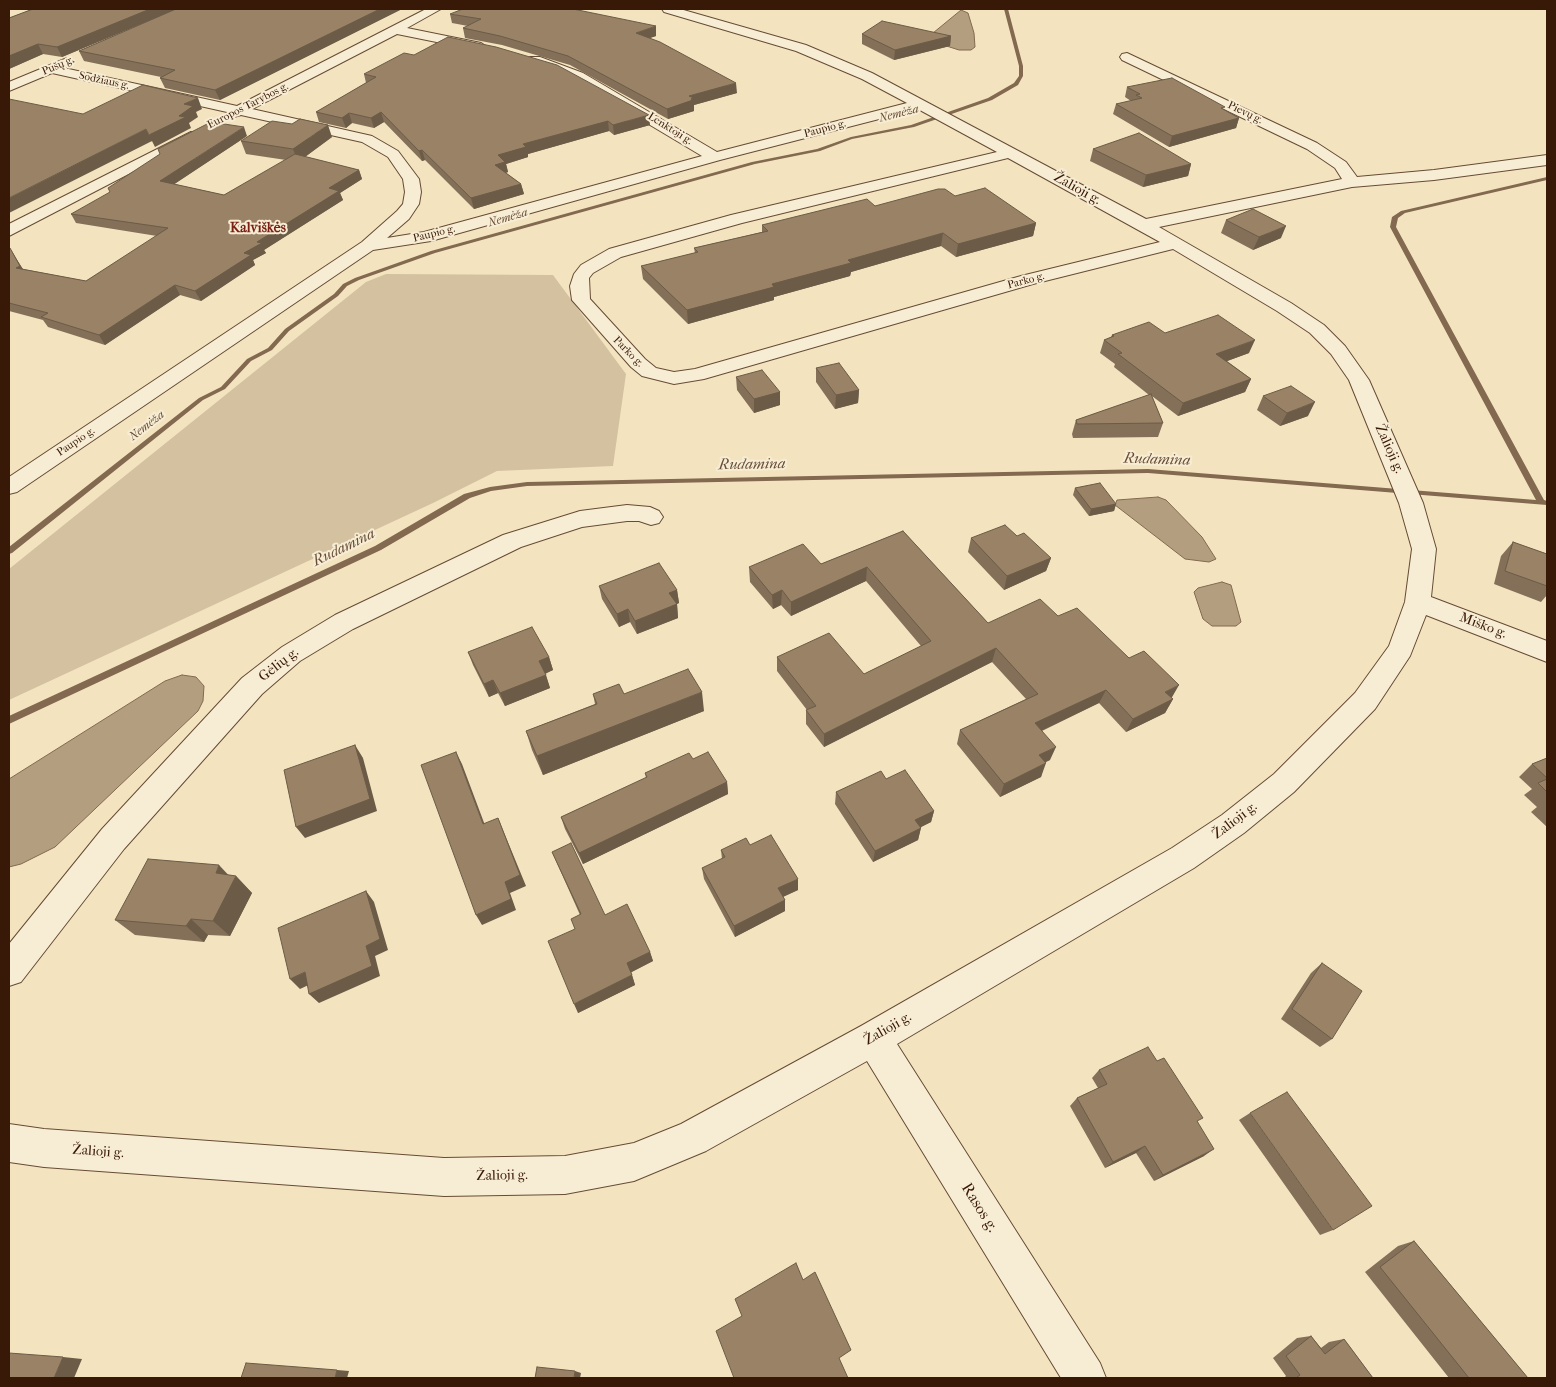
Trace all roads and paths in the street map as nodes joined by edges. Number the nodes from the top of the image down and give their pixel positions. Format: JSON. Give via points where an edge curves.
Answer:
{"nodes":[{"id":1,"x":435,"y":9,"type":"edge"},
{"id":2,"x":668,"y":9,"type":"edge"},
{"id":3,"x":397,"y":30,"type":"junction"},
{"id":4,"x":492,"y":49,"type":"edge"},
{"id":5,"x":522,"y":56,"type":"edge"},
{"id":6,"x":1127,"y":56,"type":"dead end"},
{"id":7,"x":77,"y":58,"type":"edge"},
{"id":8,"x":51,"y":69,"type":"junction"},
{"id":9,"x":9,"y":88,"type":"edge"},
{"id":10,"x":924,"y":108,"type":"junction"},
{"id":11,"x":240,"y":110,"type":"junction"},
{"id":12,"x":1011,"y":153,"type":"junction"},
{"id":13,"x":715,"y":157,"type":"junction"},
{"id":14,"x":1547,"y":160,"type":"edge"},
{"id":15,"x":1352,"y":182,"type":"junction"},
{"id":16,"x":1144,"y":226,"type":"junction"},
{"id":17,"x":9,"y":231,"type":"edge"},
{"id":18,"x":1176,"y":244,"type":"junction"},
{"id":19,"x":368,"y":246,"type":"junction"},
{"id":20,"x":9,"y":487,"type":"edge"},
{"id":21,"x":650,"y":517,"type":"dead end"},
{"id":22,"x":1418,"y":602,"type":"junction"},
{"id":23,"x":1547,"y":652,"type":"edge"},
{"id":24,"x":9,"y":970,"type":"edge"},
{"id":25,"x":873,"y":1038,"type":"junction"},
{"id":26,"x":9,"y":1144,"type":"edge"},
{"id":27,"x":1085,"y":1378,"type":"edge"}],
"edges":[{"from":1,"to":3,"type":"street","name":"Europos Tarybos g."},
{"from":2,"to":10,"type":"street","name":"Žalioji g.","via":[[820,54]]},
{"from":3,"to":4,"type":"street"},
{"from":3,"to":11,"type":"street","name":"Europos Tarybos g."},
{"from":5,"to":13,"type":"street","name":"Lenktoji g.","via":[[578,76]]},
{"from":6,"to":15,"type":"street","name":"Pievų g.","via":[[1312,146],[1340,165]]},
{"from":7,"to":8,"type":"street","name":"Pušų g."},
{"from":8,"to":9,"type":"street","name":"Pušų g."},
{"from":8,"to":11,"type":"street","name":"Sodžiaus g."},
{"from":10,"to":12,"type":"street","name":"Žalioji g."},
{"from":10,"to":13,"type":"street","name":"Paupio g."},
{"from":11,"to":17,"type":"street","name":"Europos Tarybos g."},
{"from":11,"to":19,"type":"street","name":"Sodžiaus g.","via":[[358,136],[381,145],[392,154],[411,179],[411,204]]},
{"from":12,"to":16,"type":"street","name":"Žalioji g."},
{"from":12,"to":18,"type":"street","name":"Parko g.","via":[[737,219],[615,253],[587,269],[580,278],[581,300],[638,363],[649,372],[674,378],[697,375],[1026,280]]},
{"from":13,"to":19,"type":"street","name":"Paupio g.","via":[[425,237]]},
{"from":14,"to":15,"type":"street"},
{"from":15,"to":16,"type":"street"},
{"from":16,"to":18,"type":"street","name":"Žalioji g."},
{"from":18,"to":22,"type":"street","name":"Žalioji g.","via":[[1284,306],[1317,329],[1338,350],[1359,380],[1406,490],[1424,549]]},
{"from":19,"to":20,"type":"street","name":"Paupio g."},
{"from":21,"to":24,"type":"street","name":"Gėlių g.","via":[[642,513],[627,513],[580,519],[512,541],[344,622],[291,654],[252,686],[113,839]]},
{"from":22,"to":23,"type":"street","name":"Miško g."},
{"from":22,"to":25,"type":"street","name":"Žalioji g.","via":[[1401,649],[1366,701],[1284,783],[1233,824],[1184,858]]},
{"from":25,"to":26,"type":"street","name":"Žalioji g.","via":[[693,1138],[634,1162],[565,1176],[444,1177]]},
{"from":25,"to":27,"type":"street","name":"Rasos g."}]}
